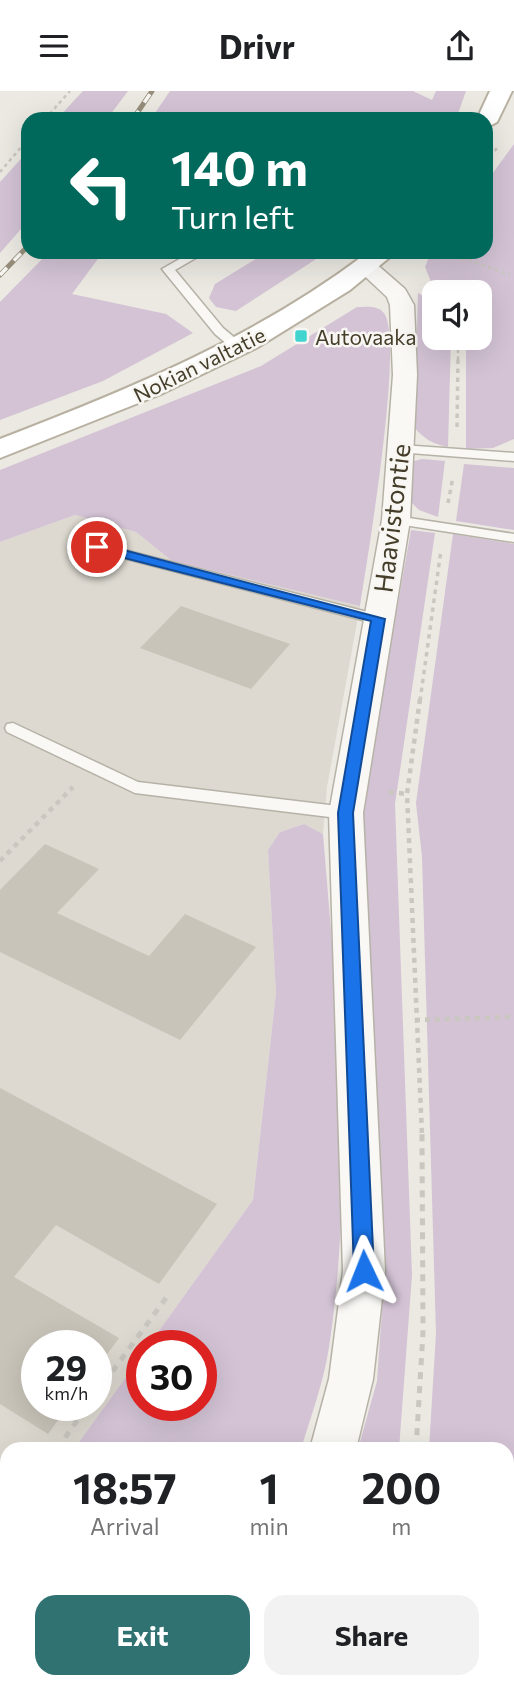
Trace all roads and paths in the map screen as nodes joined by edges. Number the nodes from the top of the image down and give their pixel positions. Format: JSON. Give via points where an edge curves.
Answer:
{"nodes":[{"id":1,"x":70,"y":91,"type":"edge"},
{"id":2,"x":501,"y":91,"type":"edge"},
{"id":3,"x":51,"y":112,"type":"edge"},
{"id":4,"x":491,"y":112,"type":"edge"},
{"id":5,"x":21,"y":147,"type":"edge"},
{"id":6,"x":496,"y":149,"type":"dead end"},
{"id":7,"x":493,"y":153,"type":"edge"},
{"id":8,"x":0,"y":172,"type":"edge"},
{"id":9,"x":187,"y":259,"type":"edge"},
{"id":10,"x":375,"y":259,"type":"edge"},
{"id":11,"x":418,"y":259,"type":"edge"},
{"id":12,"x":462,"y":259,"type":"edge"},
{"id":13,"x":416,"y":264,"type":"dead end"},
{"id":14,"x":510,"y":275,"type":"dead end"},
{"id":15,"x":238,"y":347,"type":"junction"},
{"id":16,"x":458,"y":350,"type":"edge"},
{"id":17,"x":0,"y":449,"type":"edge"},
{"id":18,"x":402,"y":449,"type":"junction"},
{"id":19,"x":457,"y":455,"type":"junction"},
{"id":20,"x":514,"y":457,"type":"edge"},
{"id":21,"x":396,"y":520,"type":"junction"},
{"id":22,"x":443,"y":527,"type":"junction"},
{"id":23,"x":514,"y":538,"type":"edge"},
{"id":24,"x":97,"y":547,"type":"dead end"},
{"id":25,"x":378,"y":619,"type":"junction"},
{"id":26,"x":13,"y":728,"type":"dead end"},
{"id":27,"x":92,"y":766,"type":"junction"},
{"id":28,"x":346,"y":813,"type":"junction"},
{"id":29,"x":0,"y":861,"type":"edge"},
{"id":30,"x":514,"y":1017,"type":"edge"},
{"id":31,"x":415,"y":1020,"type":"junction"},
{"id":32,"x":166,"y":1298,"type":"dead end"},
{"id":33,"x":112,"y":1372,"type":"edge"},
{"id":34,"x":77,"y":1421,"type":"edge"},
{"id":35,"x":62,"y":1442,"type":"edge"},
{"id":36,"x":335,"y":1442,"type":"edge"},
{"id":37,"x":416,"y":1442,"type":"edge"}],
"edges":[{"from":1,"to":3,"type":"path"},
{"from":2,"to":4,"type":"main road"},
{"from":5,"to":8,"type":"path"},
{"from":6,"to":7,"type":"path"},
{"from":9,"to":15,"type":"lane","via":[[168,269]]},
{"from":10,"to":15,"type":"main road","name":"Nokian valtatie"},
{"from":10,"to":18,"type":"street","name":"Haavistontie","via":[[402,305]]},
{"from":11,"to":13,"type":"path"},
{"from":12,"to":14,"type":"path"},
{"from":15,"to":17,"type":"main road","name":"Nokian valtatie","via":[[115,405]]},
{"from":16,"to":19,"type":"path"},
{"from":18,"to":19,"type":"lane"},
{"from":18,"to":21,"type":"street","name":"Haavistontie"},
{"from":19,"to":20,"type":"lane"},
{"from":19,"to":22,"type":"path"},
{"from":21,"to":22,"type":"lane"},
{"from":21,"to":25,"type":"street","name":"Haavistontie"},
{"from":22,"to":23,"type":"lane"},
{"from":22,"to":31,"type":"path","via":[[407,794]]},
{"from":24,"to":25,"type":"lane"},
{"from":25,"to":28,"type":"street","name":"Haavistontie"},
{"from":26,"to":27,"type":"lane"},
{"from":27,"to":28,"type":"lane","via":[[135,787]]},
{"from":27,"to":29,"type":"path"},
{"from":28,"to":36,"type":"street","name":"Haavistontie","via":[[364,1271],[351,1379]]},
{"from":30,"to":31,"type":"path"},
{"from":31,"to":37,"type":"path","via":[[424,1186]]},
{"from":32,"to":33,"type":"path"},
{"from":34,"to":35,"type":"path"}]}
